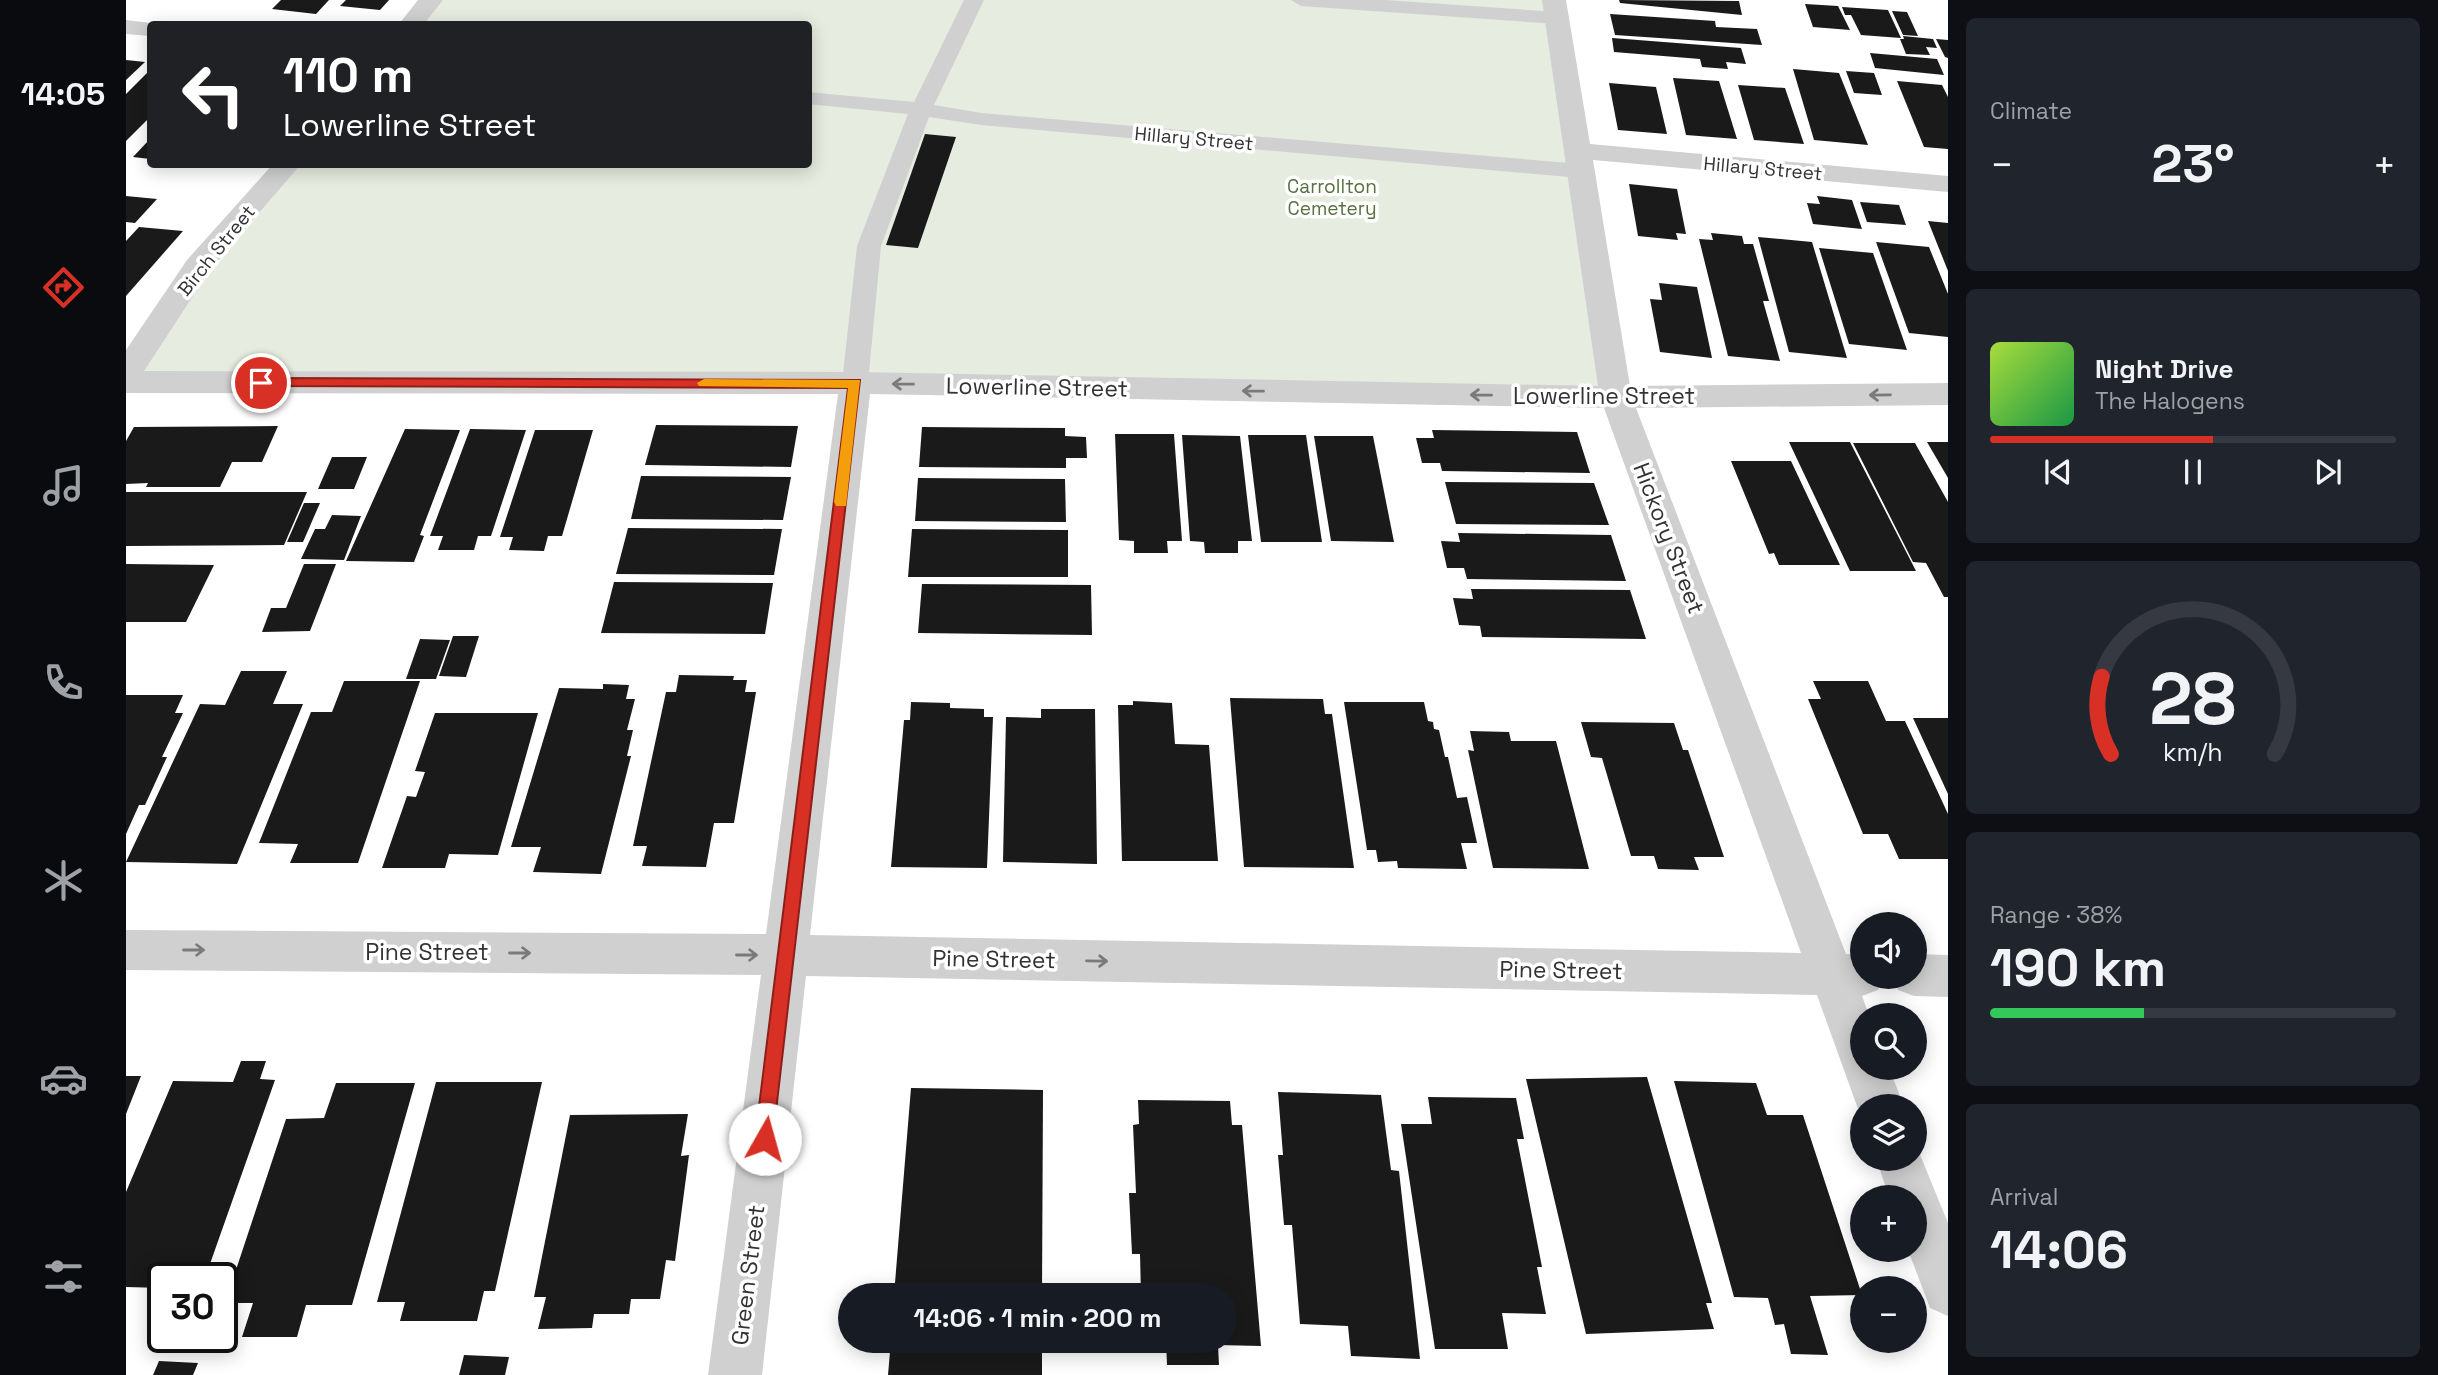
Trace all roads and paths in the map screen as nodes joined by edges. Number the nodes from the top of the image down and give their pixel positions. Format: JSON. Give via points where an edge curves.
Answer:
{"nodes":[{"id":1,"x":431,"y":0,"type":"edge"},
{"id":2,"x":974,"y":0,"type":"edge"},
{"id":3,"x":1301,"y":0,"type":"edge"},
{"id":4,"x":1556,"y":9,"type":"edge"},
{"id":5,"x":414,"y":21,"type":"edge"},
{"id":6,"x":126,"y":27,"type":"edge"},
{"id":7,"x":147,"y":29,"type":"edge"},
{"id":8,"x":812,"y":98,"type":"edge"},
{"id":9,"x":921,"y":109,"type":"junction"},
{"id":10,"x":1579,"y":161,"type":"junction"},
{"id":11,"x":284,"y":168,"type":"edge"},
{"id":12,"x":1948,"y":184,"type":"edge"},
{"id":13,"x":126,"y":374,"type":"edge"},
{"id":14,"x":126,"y":382,"type":"edge"},
{"id":15,"x":855,"y":383,"type":"junction"},
{"id":16,"x":1948,"y":394,"type":"edge"},
{"id":17,"x":1616,"y":397,"type":"junction"},
{"id":18,"x":126,"y":950,"type":"edge"},
{"id":19,"x":788,"y":955,"type":"junction"},
{"id":20,"x":1847,"y":975,"type":"edge"},
{"id":21,"x":1927,"y":975,"type":"edge"},
{"id":22,"x":1948,"y":976,"type":"edge"},
{"id":23,"x":1852,"y":1003,"type":"edge"},
{"id":24,"x":1927,"y":1233,"type":"edge"},
{"id":25,"x":1948,"y":1290,"type":"edge"},
{"id":26,"x":735,"y":1375,"type":"edge"}],
"edges":[{"from":1,"to":5,"type":"street"},
{"from":2,"to":9,"type":"lane"},
{"from":3,"to":4,"type":"lane"},
{"from":4,"to":10,"type":"street","name":"Hickory Street"},
{"from":6,"to":7,"type":"street"},
{"from":8,"to":9,"type":"lane","name":"Hillary Street"},
{"from":9,"to":10,"type":"lane","name":"Hillary Street","via":[[981,119]]},
{"from":9,"to":15,"type":"lane","via":[[869,246]]},
{"from":10,"to":12,"type":"street","name":"Hillary Street"},
{"from":10,"to":17,"type":"street","name":"Hickory Street"},
{"from":11,"to":13,"type":"street","name":"Birch Street","via":[[197,267]]},
{"from":14,"to":15,"type":"street","name":"Lowerline Street"},
{"from":17,"to":15,"type":"street","name":"Lowerline Street","one_way":true},
{"from":15,"to":19,"type":"street","name":"Green Street"},
{"from":16,"to":17,"type":"street","name":"Lowerline Street","one_way":true},
{"from":17,"to":20,"type":"street","name":"Hickory Street"},
{"from":18,"to":19,"type":"street","name":"Pine Street","one_way":true},
{"from":19,"to":20,"type":"street","name":"Pine Street","one_way":true},
{"from":19,"to":26,"type":"street","name":"Green Street"},
{"from":20,"to":23,"type":"street","name":"Hickory Street"},
{"from":21,"to":22,"type":"street"},
{"from":24,"to":25,"type":"street"}]}
